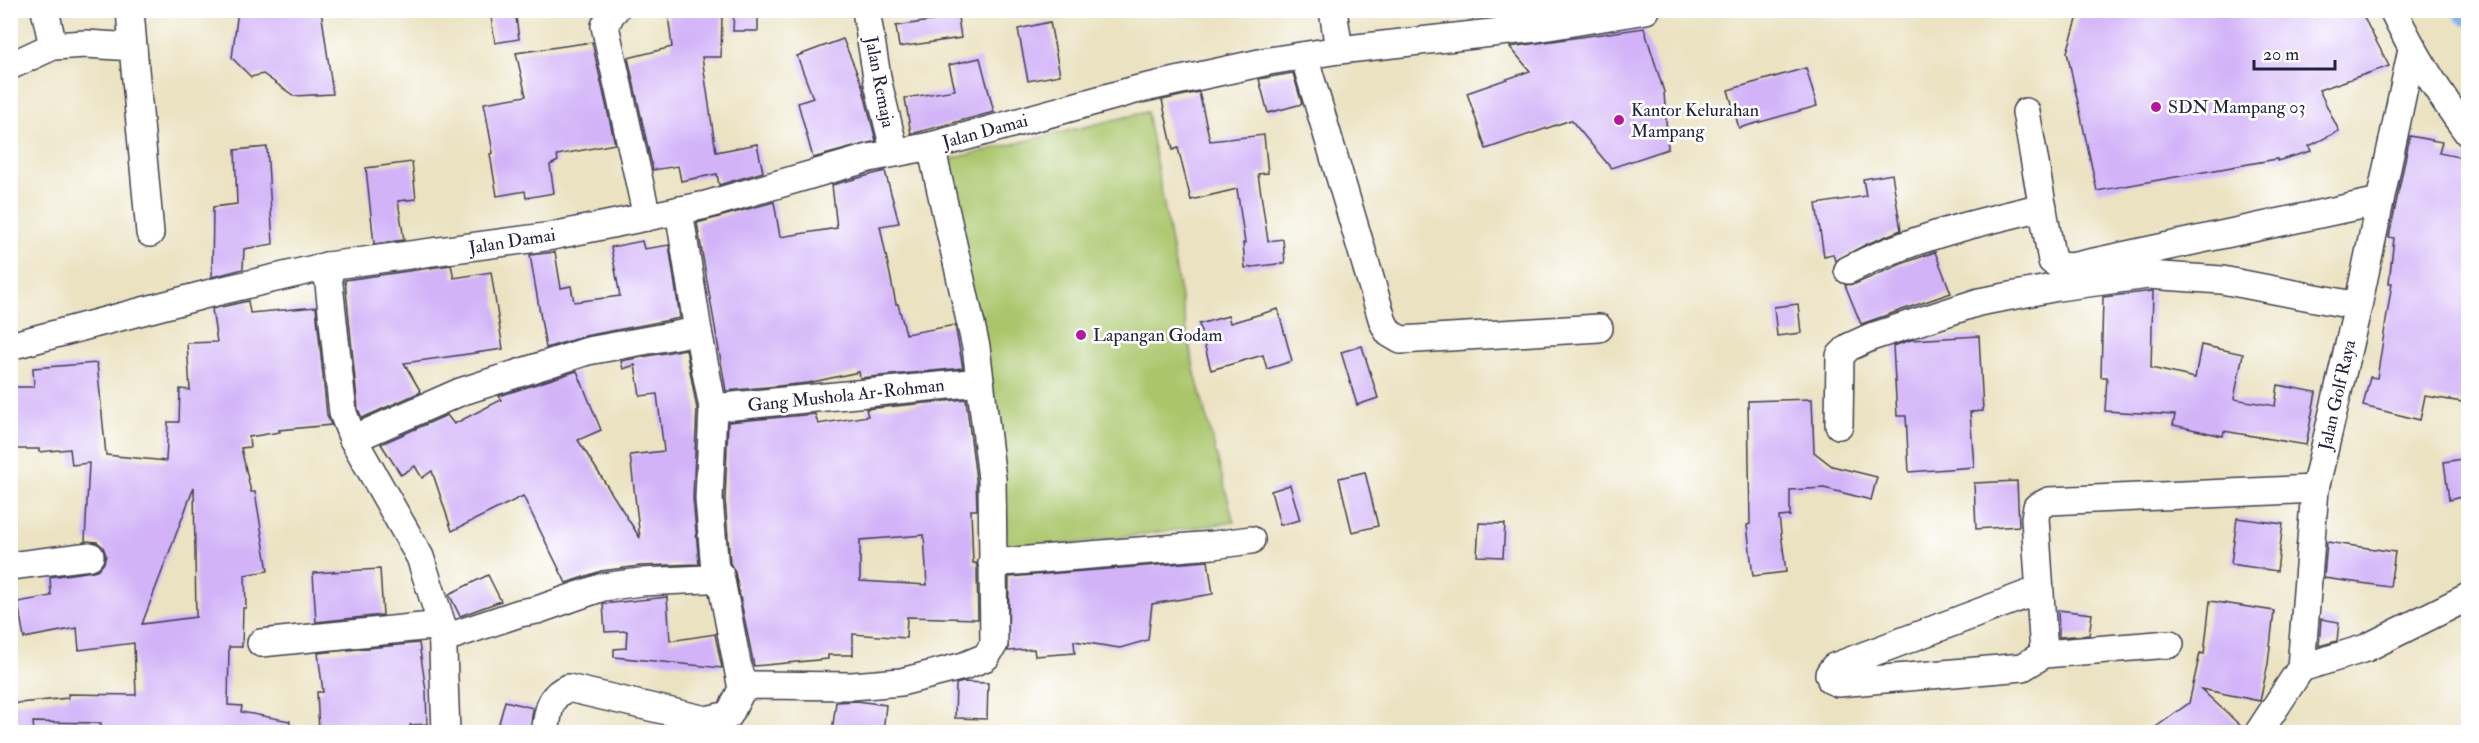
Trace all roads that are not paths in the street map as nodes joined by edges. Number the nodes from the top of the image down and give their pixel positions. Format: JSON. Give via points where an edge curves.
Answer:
{"nodes":[{"id":1,"x":45,"y":10,"type":"edge"},
{"id":2,"x":130,"y":10,"type":"edge"},
{"id":3,"x":615,"y":10,"type":"edge"},
{"id":4,"x":866,"y":10,"type":"edge"},
{"id":5,"x":1333,"y":10,"type":"edge"},
{"id":6,"x":1646,"y":10,"type":"edge"},
{"id":7,"x":2393,"y":10,"type":"edge"},
{"id":8,"x":1587,"y":16,"type":"edge"},
{"id":9,"x":52,"y":46,"type":"junction"},
{"id":10,"x":133,"y":47,"type":"junction"},
{"id":11,"x":2412,"y":49,"type":"junction"},
{"id":12,"x":1339,"y":50,"type":"junction"},
{"id":13,"x":1304,"y":56,"type":"junction"},
{"id":14,"x":10,"y":66,"type":"edge"},
{"id":15,"x":2026,"y":112,"type":"dead end"},
{"id":16,"x":2469,"y":133,"type":"edge"},
{"id":17,"x":931,"y":146,"type":"junction"},
{"id":18,"x":895,"y":153,"type":"junction"},
{"id":19,"x":2380,"y":201,"type":"junction"},
{"id":20,"x":2043,"y":207,"type":"junction"},
{"id":21,"x":679,"y":210,"type":"junction"},
{"id":22,"x":647,"y":217,"type":"junction"},
{"id":23,"x":150,"y":233,"type":"dead end"},
{"id":24,"x":327,"y":266,"type":"junction"},
{"id":25,"x":1848,"y":270,"type":"dead end"},
{"id":26,"x":2358,"y":306,"type":"junction"},
{"id":27,"x":1599,"y":328,"type":"dead end"},
{"id":28,"x":698,"y":331,"type":"junction"},
{"id":29,"x":10,"y":346,"type":"edge"},
{"id":30,"x":980,"y":382,"type":"junction"},
{"id":31,"x":713,"y":408,"type":"junction"},
{"id":32,"x":1839,"y":425,"type":"dead end"},
{"id":33,"x":353,"y":439,"type":"junction"},
{"id":34,"x":2315,"y":489,"type":"junction"},
{"id":35,"x":1251,"y":540,"type":"dead end"},
{"id":36,"x":90,"y":556,"type":"dead end"},
{"id":37,"x":992,"y":563,"type":"junction"},
{"id":38,"x":10,"y":566,"type":"edge"},
{"id":39,"x":715,"y":570,"type":"junction"},
{"id":40,"x":2039,"y":590,"type":"junction"},
{"id":41,"x":2469,"y":597,"type":"edge"},
{"id":42,"x":442,"y":632,"type":"junction"},
{"id":43,"x":261,"y":643,"type":"dead end"},
{"id":44,"x":2170,"y":644,"type":"dead end"},
{"id":45,"x":2044,"y":654,"type":"junction"},
{"id":46,"x":2301,"y":668,"type":"junction"},
{"id":47,"x":742,"y":689,"type":"junction"},
{"id":48,"x":446,"y":732,"type":"edge"},
{"id":49,"x":545,"y":732,"type":"edge"},
{"id":50,"x":2259,"y":732,"type":"edge"}],
"edges":[{"from":1,"to":9,"type":"street"},
{"from":2,"to":10,"type":"street"},
{"from":3,"to":22,"type":"street","via":[[605,26]]},
{"from":4,"to":18,"type":"street","name":"Jalan Remaja"},
{"from":5,"to":12,"type":"street"},
{"from":6,"to":8,"type":"street","name":"Jalan Damai"},
{"from":7,"to":11,"type":"street"},
{"from":8,"to":12,"type":"street","name":"Jalan Damai"},
{"from":9,"to":10,"type":"street"},
{"from":9,"to":14,"type":"street"},
{"from":10,"to":23,"type":"street"},
{"from":11,"to":16,"type":"street"},
{"from":11,"to":19,"type":"street","name":"Jalan Golf Raya"},
{"from":12,"to":13,"type":"street","name":"Jalan Damai"},
{"from":13,"to":17,"type":"street","name":"Jalan Damai","via":[[1135,90]]},
{"from":13,"to":27,"type":"street","via":[[1389,333],[1401,340]]},
{"from":15,"to":20,"type":"street"},
{"from":17,"to":18,"type":"street","name":"Jalan Damai"},
{"from":17,"to":30,"type":"street","via":[[976,347]]},
{"from":18,"to":21,"type":"street","name":"Jalan Damai"},
{"from":19,"to":20,"type":"street","via":[[2071,267],[2052,261]]},
{"from":19,"to":26,"type":"street","name":"Jalan Golf Raya"},
{"from":20,"to":25,"type":"street","via":[[1955,228],[1881,253]]},
{"from":21,"to":22,"type":"street","name":"Jalan Damai"},
{"from":21,"to":28,"type":"street"},
{"from":22,"to":24,"type":"street","name":"Jalan Damai","via":[[552,236]]},
{"from":24,"to":29,"type":"street","name":"Jalan Damai"},
{"from":24,"to":33,"type":"street","via":[[343,413]]},
{"from":26,"to":32,"type":"street","via":[[2222,280],[2148,275],[1979,302],[1849,347],[1840,356]]},
{"from":26,"to":34,"type":"street","name":"Jalan Golf Raya"},
{"from":28,"to":31,"type":"street"},
{"from":28,"to":33,"type":"street","via":[[588,351],[460,392]]},
{"from":30,"to":31,"type":"street","name":"Gang Mushola Ar-Rohman"},
{"from":30,"to":37,"type":"street","via":[[992,478]]},
{"from":31,"to":39,"type":"street","via":[[709,499]]},
{"from":33,"to":42,"type":"street","via":[[420,557]]},
{"from":34,"to":40,"type":"street","via":[[2049,501],[2037,507],[2035,518]]},
{"from":34,"to":46,"type":"street","name":"Jalan Golf Raya"},
{"from":35,"to":37,"type":"street"},
{"from":36,"to":38,"type":"street"},
{"from":37,"to":47,"type":"street","via":[[994,644],[986,657],[901,682]]},
{"from":39,"to":42,"type":"street","via":[[707,579],[603,587],[537,610]]},
{"from":39,"to":47,"type":"street","via":[[720,575]]},
{"from":40,"to":45,"type":"street"},
{"from":40,"to":45,"type":"street","via":[[1834,668],[1829,674],[1838,683],[2023,667]]},
{"from":41,"to":46,"type":"street","via":[[2366,648]]},
{"from":42,"to":43,"type":"street"},
{"from":42,"to":48,"type":"street"},
{"from":44,"to":45,"type":"street"},
{"from":46,"to":50,"type":"street","name":"Jalan Golf Raya"},
{"from":47,"to":49,"type":"street","via":[[729,715],[706,720],[568,688],[552,699]]}]}
